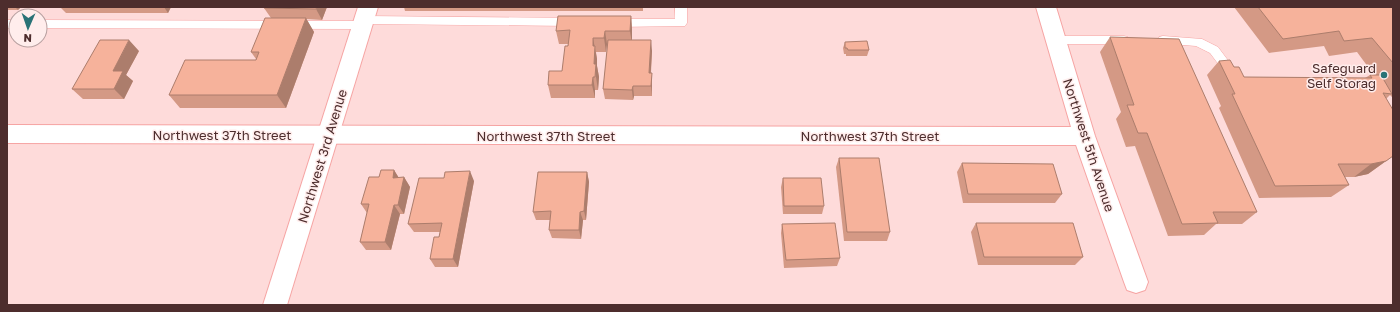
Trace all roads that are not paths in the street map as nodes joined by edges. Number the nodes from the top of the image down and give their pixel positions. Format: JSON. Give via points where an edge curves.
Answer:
{"nodes":[{"id":1,"x":682,"y":7,"type":"edge"},
{"id":2,"x":1046,"y":7,"type":"edge"},
{"id":3,"x":365,"y":17,"type":"edge"},
{"id":4,"x":586,"y":22,"type":"edge"},
{"id":5,"x":602,"y":22,"type":"edge"},
{"id":6,"x":48,"y":24,"type":"edge"},
{"id":7,"x":1056,"y":40,"type":"junction"},
{"id":8,"x":1132,"y":40,"type":"edge"},
{"id":9,"x":1148,"y":40,"type":"edge"},
{"id":10,"x":1236,"y":78,"type":"edge"},
{"id":11,"x":7,"y":134,"type":"edge"},
{"id":12,"x":329,"y":135,"type":"junction"},
{"id":13,"x":1084,"y":136,"type":"junction"},
{"id":14,"x":1136,"y":282,"type":"dead end"},
{"id":15,"x":276,"y":305,"type":"edge"}],
"edges":[{"from":1,"to":5,"type":"lane","via":[[681,23]]},
{"from":2,"to":7,"type":"street","name":"Northwest 5th Avenue"},
{"from":3,"to":4,"type":"lane"},
{"from":3,"to":6,"type":"lane"},
{"from":3,"to":12,"type":"street","name":"Northwest 3rd Avenue"},
{"from":7,"to":8,"type":"lane"},
{"from":7,"to":13,"type":"street","name":"Northwest 5th Avenue"},
{"from":9,"to":10,"type":"lane","via":[[1198,42],[1214,50]]},
{"from":11,"to":12,"type":"street","name":"Northwest 37th Street"},
{"from":12,"to":13,"type":"street","name":"Northwest 37th Street"},
{"from":12,"to":15,"type":"street","name":"Northwest 3rd Avenue"},
{"from":13,"to":14,"type":"street","name":"Northwest 5th Avenue"}]}
